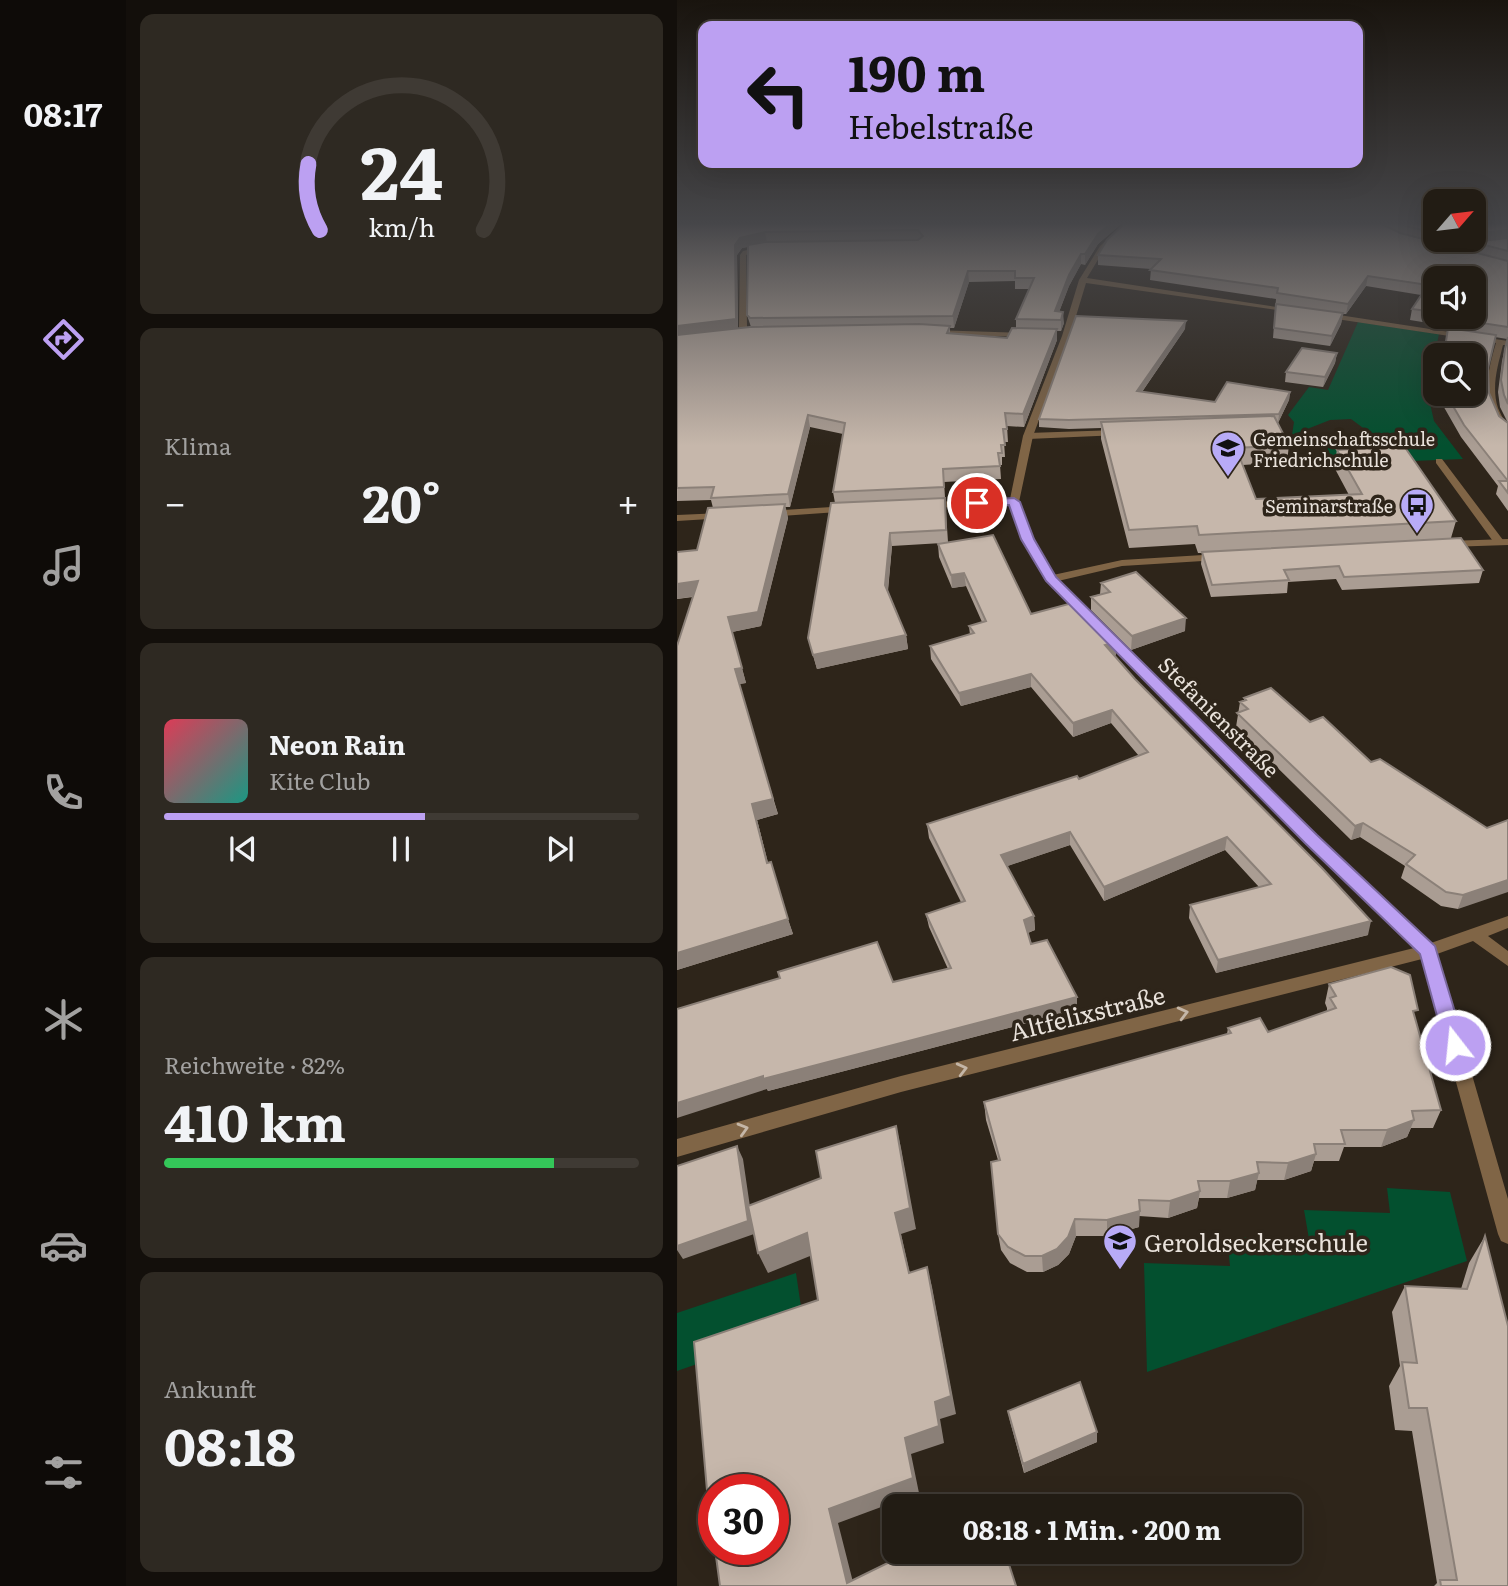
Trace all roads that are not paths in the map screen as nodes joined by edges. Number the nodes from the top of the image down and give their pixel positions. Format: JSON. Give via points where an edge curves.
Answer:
{"nodes":[{"id":1,"x":743,"y":298,"type":"edge"},
{"id":2,"x":1078,"y":298,"type":"edge"},
{"id":3,"x":1204,"y":298,"type":"edge"},
{"id":4,"x":1296,"y":311,"type":"edge"},
{"id":5,"x":1320,"y":315,"type":"edge"},
{"id":6,"x":920,"y":331,"type":"edge"},
{"id":7,"x":762,"y":333,"type":"edge"},
{"id":8,"x":749,"y":334,"type":"junction"},
{"id":9,"x":737,"y":335,"type":"edge"},
{"id":10,"x":1039,"y":335,"type":"edge"},
{"id":11,"x":1053,"y":336,"type":"edge"},
{"id":12,"x":1066,"y":336,"type":"junction"},
{"id":13,"x":1504,"y":343,"type":"edge"},
{"id":14,"x":1508,"y":432,"type":"edge"},
{"id":15,"x":1134,"y":433,"type":"edge"},
{"id":16,"x":1028,"y":436,"type":"junction"},
{"id":17,"x":1439,"y":461,"type":"dead end"},
{"id":18,"x":1014,"y":502,"type":"junction"},
{"id":19,"x":920,"y":505,"type":"edge"},
{"id":20,"x":866,"y":508,"type":"edge"},
{"id":21,"x":757,"y":514,"type":"edge"},
{"id":22,"x":730,"y":516,"type":"edge"},
{"id":23,"x":677,"y":519,"type":"edge"},
{"id":24,"x":1503,"y":542,"type":"edge"},
{"id":25,"x":1437,"y":545,"type":"edge"},
{"id":26,"x":1235,"y":556,"type":"edge"},
{"id":27,"x":1050,"y":579,"type":"junction"},
{"id":28,"x":1508,"y":922,"type":"edge"},
{"id":29,"x":1475,"y":934,"type":"junction"},
{"id":30,"x":1428,"y":951,"type":"junction"},
{"id":31,"x":1508,"y":960,"type":"edge"},
{"id":32,"x":677,"y":1148,"type":"edge"},
{"id":33,"x":1508,"y":1234,"type":"edge"}],
"edges":[{"from":1,"to":8,"type":"street","via":[[743,327]]},
{"from":2,"to":12,"type":"street"},
{"from":3,"to":4,"type":"street"},
{"from":5,"to":13,"type":"street"},
{"from":6,"to":10,"type":"street"},
{"from":7,"to":8,"type":"street"},
{"from":8,"to":9,"type":"street"},
{"from":11,"to":12,"type":"street"},
{"from":12,"to":16,"type":"street"},
{"from":13,"to":14,"type":"street","via":[[1489,382],[1495,416]]},
{"from":15,"to":16,"type":"street"},
{"from":16,"to":18,"type":"street"},
{"from":17,"to":24,"type":"street"},
{"from":18,"to":19,"type":"street"},
{"from":18,"to":27,"type":"street","name":"Stefanienstraße"},
{"from":20,"to":21,"type":"street"},
{"from":22,"to":23,"type":"street"},
{"from":24,"to":25,"type":"street"},
{"from":26,"to":27,"type":"street","via":[[1122,563]]},
{"from":27,"to":30,"type":"street","name":"Stefanienstraße"},
{"from":28,"to":29,"type":"street","name":"Altfelixstraße"},
{"from":29,"to":30,"type":"street","name":"Altfelixstraße"},
{"from":29,"to":31,"type":"street"},
{"from":32,"to":30,"type":"street","name":"Altfelixstraße","one_way":true,"via":[[902,1084]]},
{"from":30,"to":33,"type":"street"}]}
